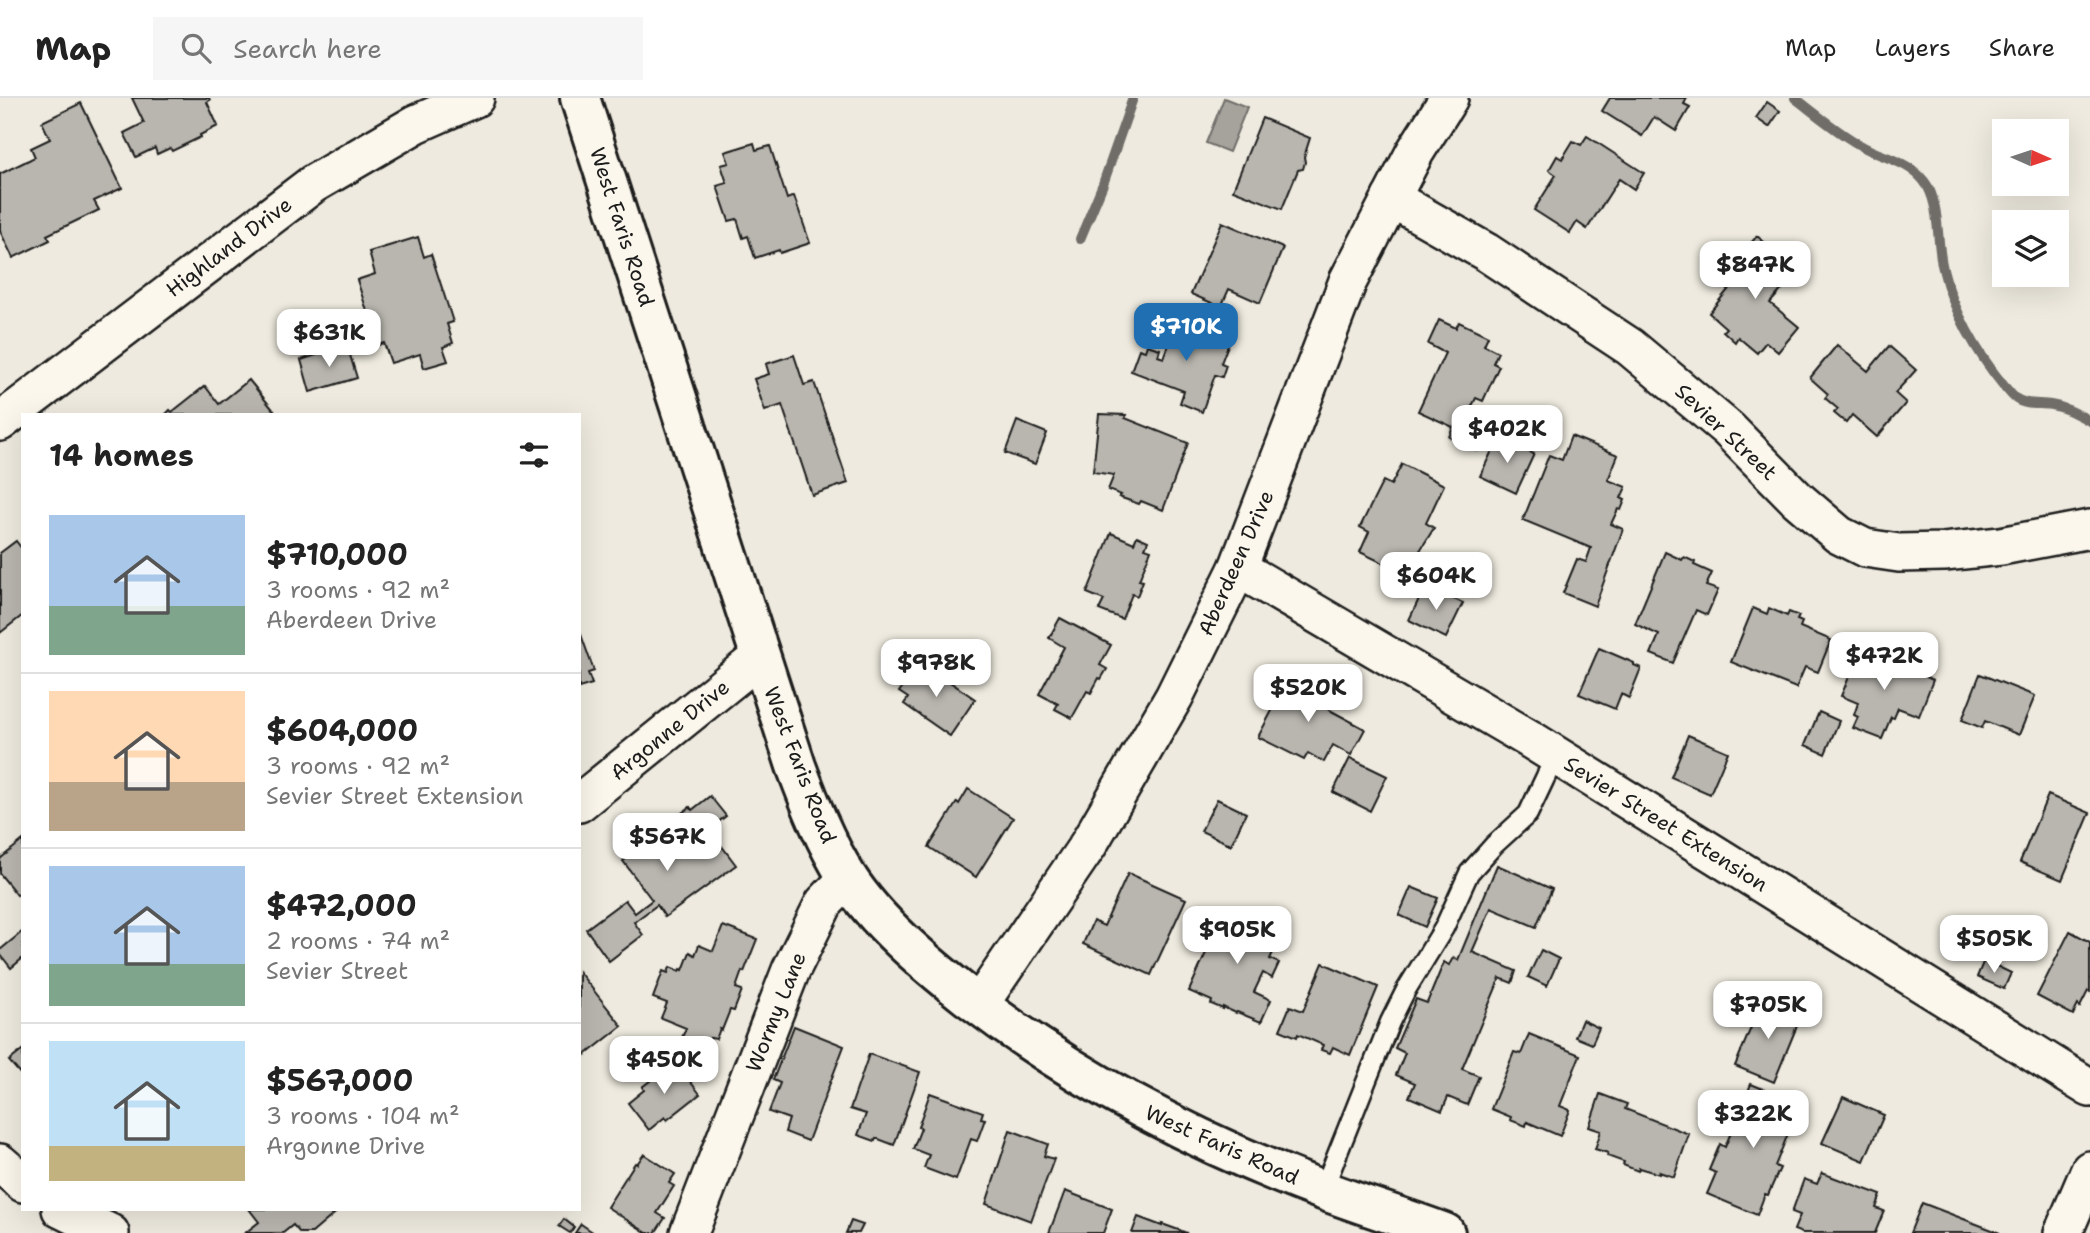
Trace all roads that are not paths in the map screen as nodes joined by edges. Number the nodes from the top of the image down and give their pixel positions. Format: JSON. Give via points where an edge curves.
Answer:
{"nodes":[{"id":1,"x":475,"y":98,"type":"edge"},
{"id":2,"x":580,"y":98,"type":"edge"},
{"id":3,"x":1449,"y":98,"type":"edge"},
{"id":4,"x":1391,"y":198,"type":"junction"},
{"id":5,"x":0,"y":422,"type":"edge"},
{"id":6,"x":2090,"y":529,"type":"edge"},
{"id":7,"x":1238,"y":568,"type":"junction"},
{"id":8,"x":760,"y":657,"type":"junction"},
{"id":9,"x":1556,"y":755,"type":"junction"},
{"id":10,"x":581,"y":801,"type":"edge"},
{"id":11,"x":848,"y":878,"type":"junction"},
{"id":12,"x":979,"y":1005,"type":"junction"},
{"id":13,"x":2090,"y":1088,"type":"edge"},
{"id":14,"x":0,"y":1163,"type":"edge"},
{"id":15,"x":2090,"y":1170,"type":"edge"},
{"id":16,"x":21,"y":1182,"type":"edge"},
{"id":17,"x":1323,"y":1190,"type":"junction"},
{"id":18,"x":64,"y":1217,"type":"edge"},
{"id":19,"x":110,"y":1233,"type":"edge"},
{"id":20,"x":689,"y":1233,"type":"edge"},
{"id":21,"x":1445,"y":1233,"type":"edge"},
{"id":22,"x":2063,"y":1233,"type":"edge"}],
"edges":[{"from":1,"to":5,"type":"street","name":"Highland Drive","via":[[416,124],[313,184]]},
{"from":2,"to":8,"type":"main road","name":"West Faris Road"},
{"from":3,"to":4,"type":"street","name":"Aberdeen Drive"},
{"from":4,"to":6,"type":"street","name":"Sevier Street","via":[[1486,252],[1630,347],[1728,429],[1839,536],[1865,548],[1944,552]]},
{"from":4,"to":7,"type":"street","name":"Aberdeen Drive","via":[[1348,281]]},
{"from":7,"to":9,"type":"street","name":"Sevier Street Extension"},
{"from":7,"to":12,"type":"street","name":"Aberdeen Drive","via":[[1174,697],[1101,822]]},
{"from":8,"to":10,"type":"street","name":"Argonne Drive"},
{"from":8,"to":11,"type":"main road","name":"West Faris Road","via":[[809,800]]},
{"from":9,"to":13,"type":"street","name":"Sevier Street Extension"},
{"from":9,"to":17,"type":"lane","via":[[1528,814],[1469,873],[1444,928],[1406,990]]},
{"from":11,"to":12,"type":"main road","name":"West Faris Road","via":[[909,947]]},
{"from":11,"to":20,"type":"street","name":"Wormy Lane","via":[[824,903],[791,970]]},
{"from":12,"to":17,"type":"main road","name":"West Faris Road","via":[[1119,1097],[1222,1148]]},
{"from":14,"to":16,"type":"street"},
{"from":15,"to":22,"type":"street"},
{"from":17,"to":21,"type":"main road","name":"West Faris Road"},
{"from":18,"to":19,"type":"street"}]}
